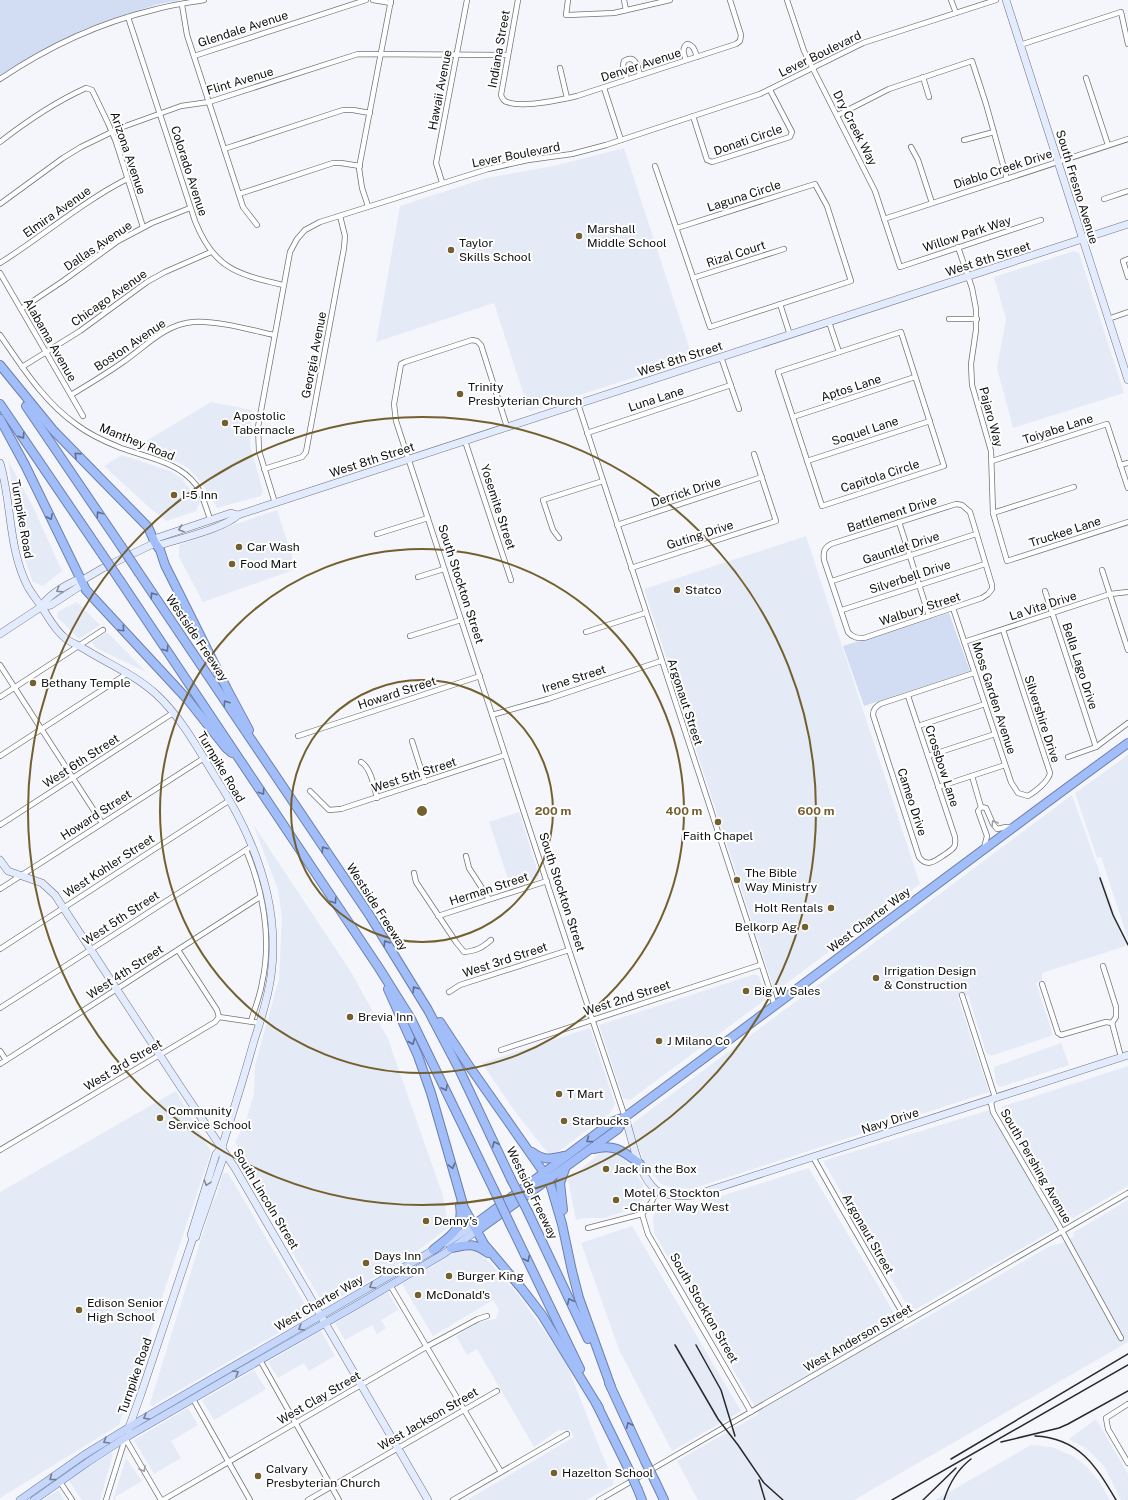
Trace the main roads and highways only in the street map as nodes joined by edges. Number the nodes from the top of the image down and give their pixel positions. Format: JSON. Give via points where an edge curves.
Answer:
{"nodes":[{"id":1,"x":0,"y":366,"type":"edge"},
{"id":2,"x":0,"y":404,"type":"edge"},
{"id":3,"x":0,"y":418,"type":"edge"},
{"id":4,"x":1128,"y":743,"type":"edge"},
{"id":5,"x":255,"y":747,"type":"junction"},
{"id":6,"x":240,"y":760,"type":"junction"},
{"id":7,"x":379,"y":968,"type":"junction"},
{"id":8,"x":428,"y":1010,"type":"junction"},
{"id":9,"x":625,"y":1117,"type":"junction"},
{"id":10,"x":528,"y":1149,"type":"junction"},
{"id":11,"x":590,"y":1150,"type":"junction"},
{"id":12,"x":567,"y":1156,"type":"junction"},
{"id":13,"x":640,"y":1164,"type":"road end"},
{"id":14,"x":566,"y":1168,"type":"junction"},
{"id":15,"x":544,"y":1173,"type":"junction"},
{"id":16,"x":549,"y":1180,"type":"junction"},
{"id":17,"x":456,"y":1181,"type":"junction"},
{"id":18,"x":562,"y":1224,"type":"junction"},
{"id":19,"x":476,"y":1227,"type":"junction"},
{"id":20,"x":451,"y":1248,"type":"junction"},
{"id":21,"x":434,"y":1250,"type":"junction"},
{"id":22,"x":494,"y":1256,"type":"junction"},
{"id":23,"x":416,"y":1261,"type":"junction"},
{"id":24,"x":390,"y":1285,"type":"junction"},
{"id":25,"x":277,"y":1342,"type":"junction"},
{"id":26,"x":260,"y":1360,"type":"junction"},
{"id":27,"x":209,"y":1381,"type":"junction"},
{"id":28,"x":611,"y":1387,"type":"junction"},
{"id":29,"x":193,"y":1399,"type":"junction"},
{"id":30,"x":599,"y":1408,"type":"junction"},
{"id":31,"x":20,"y":1500,"type":"edge"},
{"id":32,"x":34,"y":1500,"type":"edge"},
{"id":33,"x":642,"y":1500,"type":"edge"},
{"id":34,"x":664,"y":1500,"type":"edge"}],
"edges":[{"from":5,"to":1,"type":"highway","name":"Westside Freeway","one_way":true,"bridge":true},
{"from":5,"to":1,"type":"highway","one_way":true,"via":[[252,734],[227,689],[148,527],[53,430]]},
{"from":2,"to":6,"type":"highway","one_way":true,"bridge":true},
{"from":3,"to":6,"type":"highway","one_way":true,"via":[[86,590],[188,700],[226,748]]},
{"from":4,"to":9,"type":"highway","name":"West Charter Way"},
{"from":8,"to":5,"type":"highway","name":"Westside Freeway","one_way":true,"via":[[370,916]]},
{"from":6,"to":7,"type":"highway","one_way":true},
{"from":7,"to":17,"type":"highway","one_way":true,"via":[[418,1056]]},
{"from":7,"to":30,"type":"highway","one_way":true,"bridge":true,"via":[[411,1019]]},
{"from":8,"to":10,"type":"highway","via":[[440,1022]]},
{"from":28,"to":8,"type":"highway","name":"Westside Freeway","one_way":true,"bridge":true,"via":[[460,1071]]},
{"from":9,"to":11,"type":"highway","name":"West Charter Way","via":[[618,1129]]},
{"from":9,"to":12,"type":"highway","name":"West Charter Way","one_way":true,"via":[[612,1122]]},
{"from":10,"to":12,"type":"highway","via":[[545,1159]]},
{"from":10,"to":15,"type":"highway"},
{"from":11,"to":13,"type":"highway","via":[[601,1147],[614,1148]]},
{"from":11,"to":14,"type":"highway","name":"West Charter Way"},
{"from":12,"to":15,"type":"highway","name":"West Charter Way"},
{"from":14,"to":16,"type":"highway","name":"West Charter Way"},
{"from":14,"to":18,"type":"highway","via":[[560,1183],[564,1218]]},
{"from":15,"to":16,"type":"highway"},
{"from":15,"to":19,"type":"highway","name":"West Charter Way"},
{"from":16,"to":18,"type":"highway"},
{"from":16,"to":19,"type":"highway","name":"West Charter Way"},
{"from":17,"to":19,"type":"highway","via":[[464,1208]]},
{"from":17,"to":21,"type":"highway","via":[[461,1222]]},
{"from":18,"to":28,"type":"highway","via":[[579,1298]]},
{"from":19,"to":20,"type":"main road","name":"West Charter Way"},
{"from":19,"to":21,"type":"main road","name":"West Charter Way"},
{"from":19,"to":22,"type":"highway","via":[[484,1244]]},
{"from":20,"to":22,"type":"highway","via":[[470,1244]]},
{"from":20,"to":24,"type":"main road","name":"West Charter Way"},
{"from":21,"to":23,"type":"main road","name":"West Charter Way"},
{"from":22,"to":30,"type":"highway","via":[[534,1304]]},
{"from":23,"to":24,"type":"main road","via":[[412,1268],[394,1278]]},
{"from":23,"to":25,"type":"main road","name":"West Charter Way","one_way":true},
{"from":24,"to":26,"type":"main road","name":"West Charter Way"},
{"from":25,"to":26,"type":"main road","via":[[275,1347],[261,1356]]},
{"from":25,"to":27,"type":"main road","name":"West Charter Way"},
{"from":29,"to":26,"type":"main road","name":"West Charter Way","one_way":true},
{"from":27,"to":29,"type":"main road","via":[[209,1385],[192,1395]]},
{"from":27,"to":31,"type":"main road","name":"West Charter Way","one_way":true,"via":[[84,1455]]},
{"from":34,"to":28,"type":"highway","name":"Westside Freeway","one_way":true,"bridge":true},
{"from":29,"to":32,"type":"main road","name":"West Charter Way","via":[[125,1438]]},
{"from":30,"to":33,"type":"highway","bridge":true}]}
